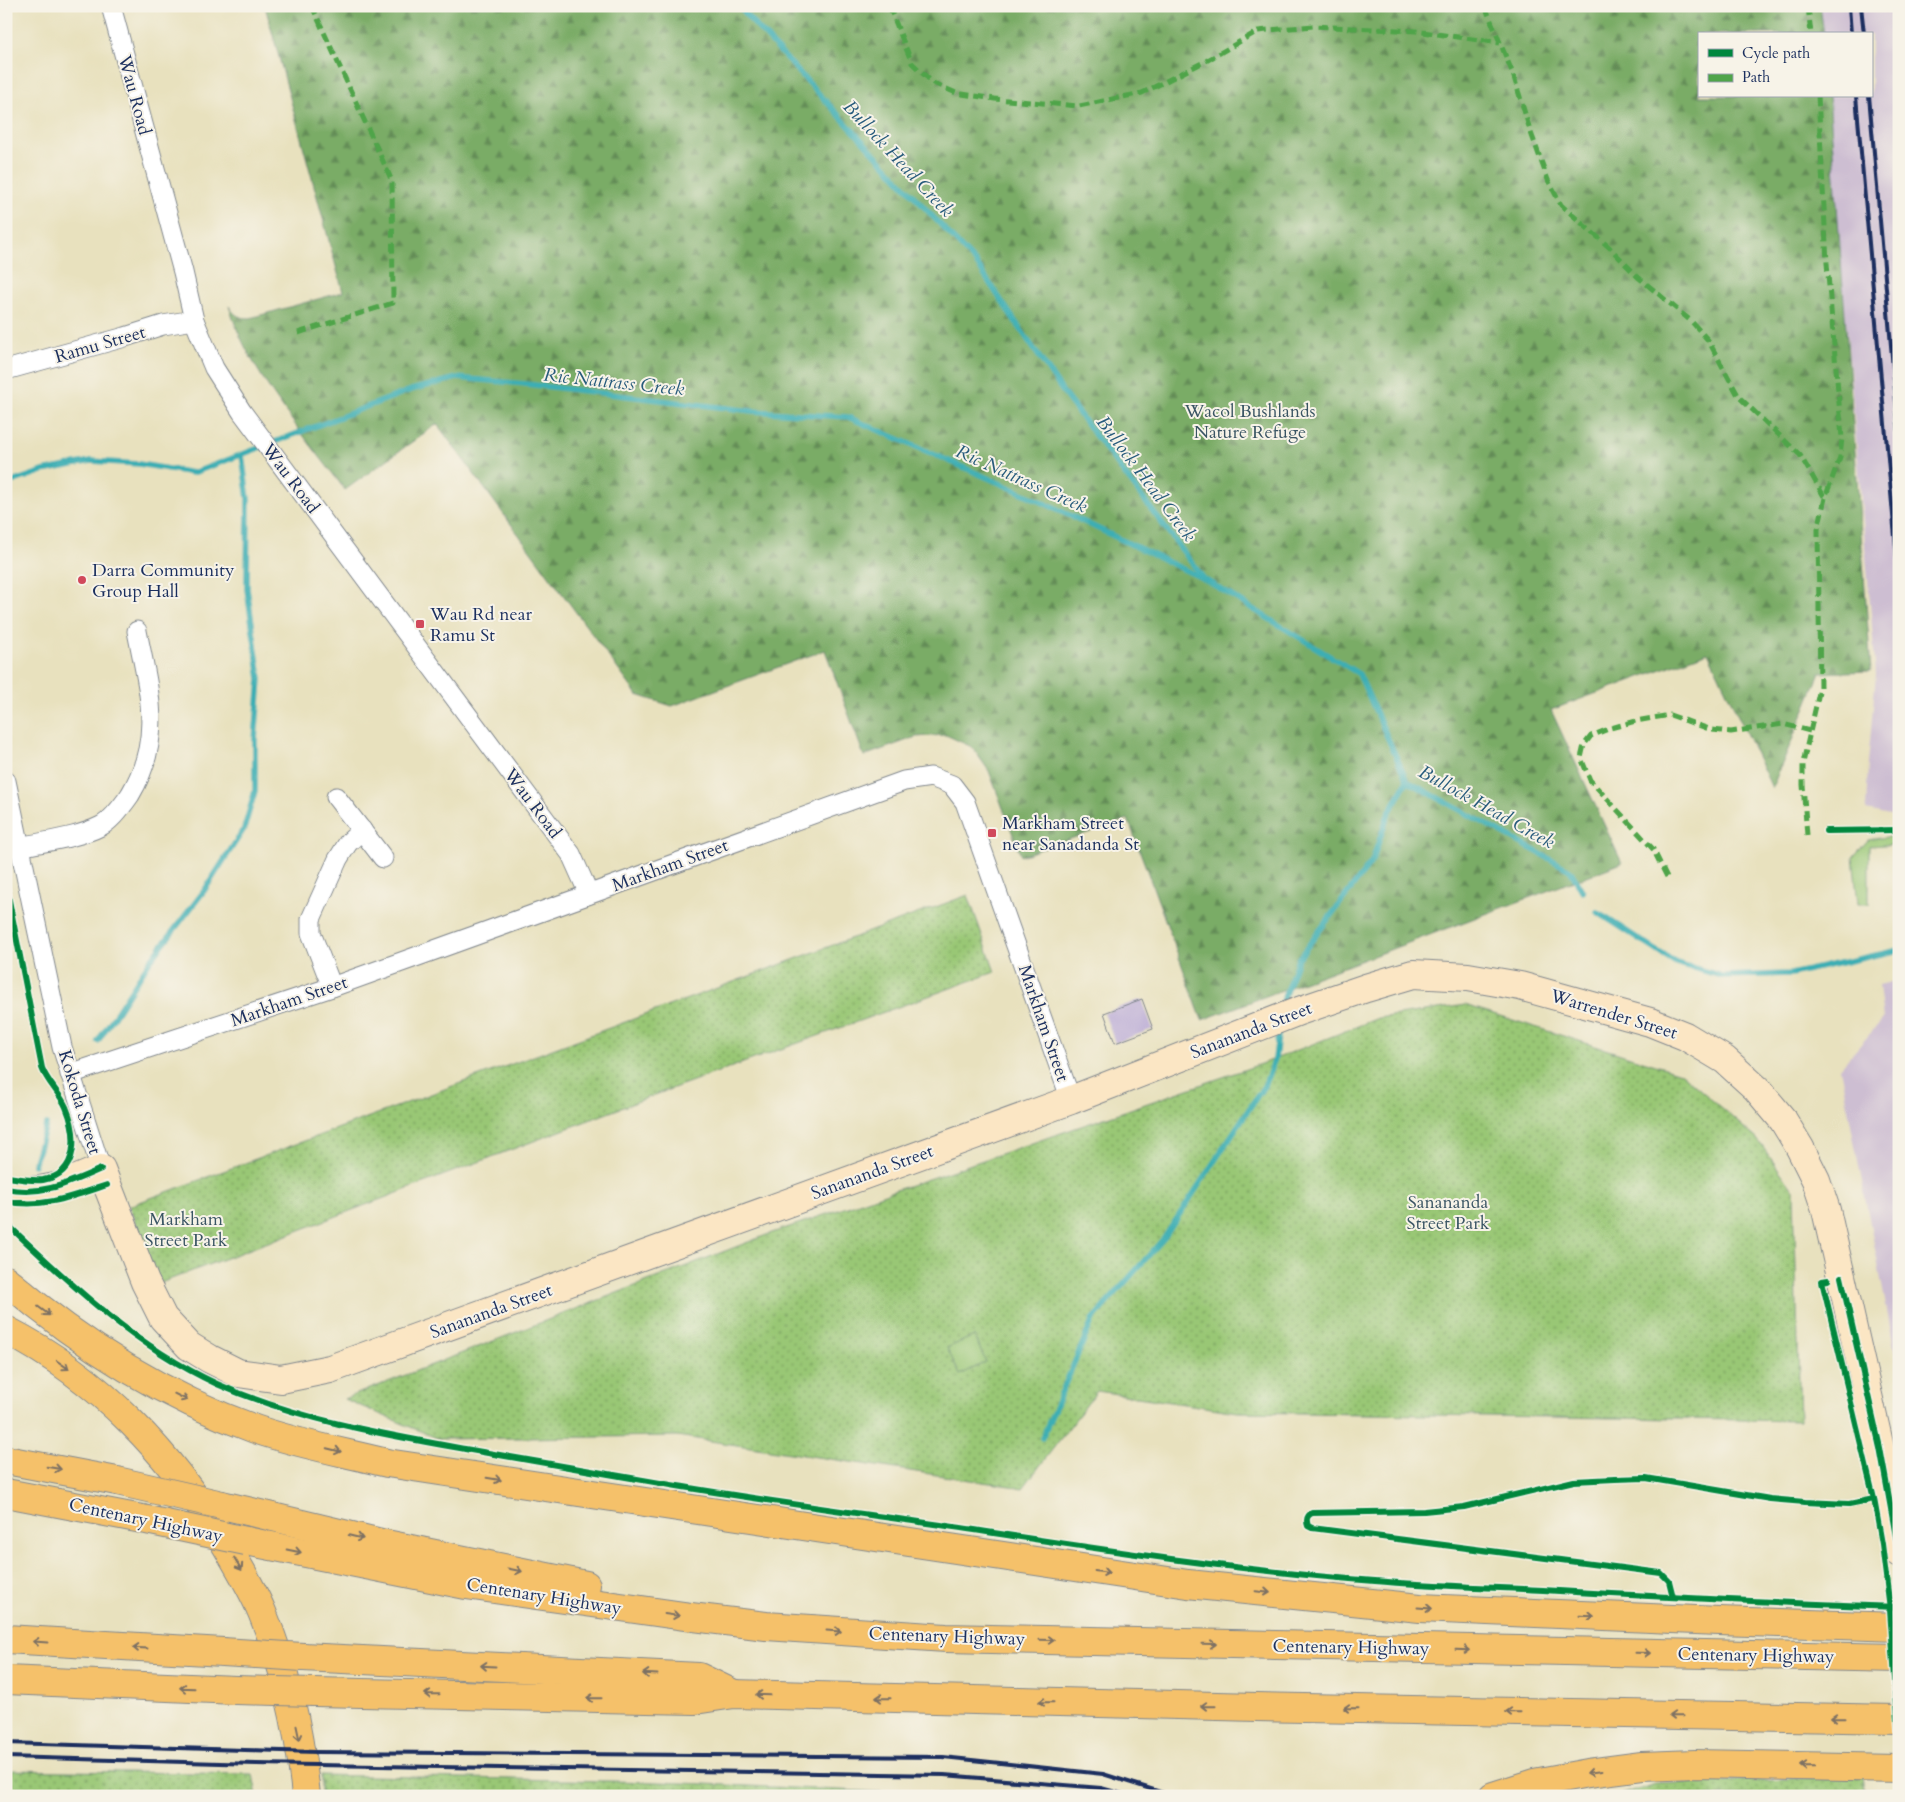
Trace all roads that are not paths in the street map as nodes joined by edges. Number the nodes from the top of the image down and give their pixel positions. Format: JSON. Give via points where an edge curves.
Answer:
{"nodes":[{"id":1,"x":111,"y":6,"type":"edge"},
{"id":2,"x":194,"y":320,"type":"junction"},
{"id":3,"x":6,"y":370,"type":"edge"},
{"id":4,"x":137,"y":631,"type":"dead end"},
{"id":5,"x":6,"y":781,"type":"edge"},
{"id":6,"x":336,"y":797,"type":"dead end"},
{"id":7,"x":362,"y":830,"type":"junction"},
{"id":8,"x":20,"y":847,"type":"junction"},
{"id":9,"x":383,"y":858,"type":"dead end"},
{"id":10,"x":588,"y":894,"type":"junction"},
{"id":11,"x":1413,"y":974,"type":"joint"},
{"id":12,"x":332,"y":987,"type":"junction"},
{"id":13,"x":70,"y":1074,"type":"junction"},
{"id":14,"x":1071,"y":1100,"type":"junction"},
{"id":15,"x":104,"y":1177,"type":"junction"},
{"id":16,"x":6,"y":1189,"type":"edge"},
{"id":17,"x":6,"y":1201,"type":"edge"},
{"id":18,"x":6,"y":1280,"type":"edge"},
{"id":19,"x":6,"y":1330,"type":"edge"},
{"id":20,"x":330,"y":1369,"type":"joint"},
{"id":21,"x":6,"y":1460,"type":"edge"},
{"id":22,"x":6,"y":1493,"type":"edge"},
{"id":23,"x":1899,"y":1553,"type":"edge"},
{"id":24,"x":624,"y":1608,"type":"junction"},
{"id":25,"x":1889,"y":1627,"type":"edge"},
{"id":26,"x":6,"y":1640,"type":"edge"},
{"id":27,"x":1890,"y":1658,"type":"edge"},
{"id":28,"x":6,"y":1680,"type":"edge"},
{"id":29,"x":734,"y":1694,"type":"junction"},
{"id":30,"x":1893,"y":1719,"type":"edge"},
{"id":31,"x":1895,"y":1768,"type":"edge"},
{"id":32,"x":306,"y":1796,"type":"edge"},
{"id":33,"x":1493,"y":1796,"type":"edge"}],
"edges":[{"from":1,"to":2,"type":"street","name":"Wau Road"},
{"from":2,"to":3,"type":"street","name":"Ramu Street","via":[[164,325]]},
{"from":2,"to":10,"type":"street","name":"Wau Road","via":[[214,368],[242,412],[571,854]]},
{"from":4,"to":8,"type":"street","via":[[151,703],[151,739],[140,778],[124,803],[103,825]]},
{"from":5,"to":8,"type":"street","name":"Kokoda Street"},
{"from":6,"to":7,"type":"street"},
{"from":7,"to":9,"type":"street"},
{"from":7,"to":12,"type":"street","via":[[338,859],[311,919],[311,933]]},
{"from":8,"to":13,"type":"street","name":"Kokoda Street"},
{"from":10,"to":12,"type":"street","name":"Markham Street"},
{"from":10,"to":14,"type":"street","name":"Markham Street","via":[[904,781],[931,776],[952,785],[966,802]]},
{"from":11,"to":14,"type":"street","name":"Sanananda Street","via":[[1299,1011]]},
{"from":11,"to":23,"type":"street","name":"Warrender Street","via":[[1468,977],[1520,986],[1650,1022],[1685,1036],[1725,1060],[1757,1089],[1800,1148],[1826,1210],[1880,1448]]},
{"from":12,"to":13,"type":"street","name":"Markham Street"},
{"from":13,"to":15,"type":"street","name":"Kokoda Street"},
{"from":14,"to":20,"type":"street","name":"Sanananda Street"},
{"from":15,"to":16,"type":"street","via":[[31,1192]]},
{"from":15,"to":17,"type":"street","via":[[60,1201],[30,1204]]},
{"from":15,"to":20,"type":"street","name":"Kokoda Street","via":[[144,1282],[163,1318],[189,1346],[238,1373],[281,1379]]},
{"from":18,"to":25,"type":"highway","one_way":true,"via":[[80,1339],[126,1368],[213,1412],[256,1429],[387,1463],[1197,1585],[1420,1608]]},
{"from":19,"to":32,"type":"highway","one_way":true,"via":[[88,1383],[115,1406],[145,1436],[209,1517],[245,1576],[273,1640],[301,1747]]},
{"from":21,"to":24,"type":"highway","one_way":true,"bridge":true,"via":[[117,1481],[386,1544],[590,1586]]},
{"from":22,"to":24,"type":"highway","name":"Centenary Highway","one_way":true,"bridge":true,"via":[[466,1585]]},
{"from":24,"to":27,"type":"highway","name":"Centenary Highway","one_way":true,"via":[[766,1626],[946,1638]]},
{"from":29,"to":26,"type":"highway","one_way":true,"bridge":true,"via":[[699,1677]]},
{"from":29,"to":28,"type":"highway","one_way":true,"bridge":true,"via":[[695,1700],[236,1690]]},
{"from":30,"to":29,"type":"highway","one_way":true},
{"from":31,"to":33,"type":"highway","one_way":true,"via":[[1642,1766],[1552,1780]]}]}
